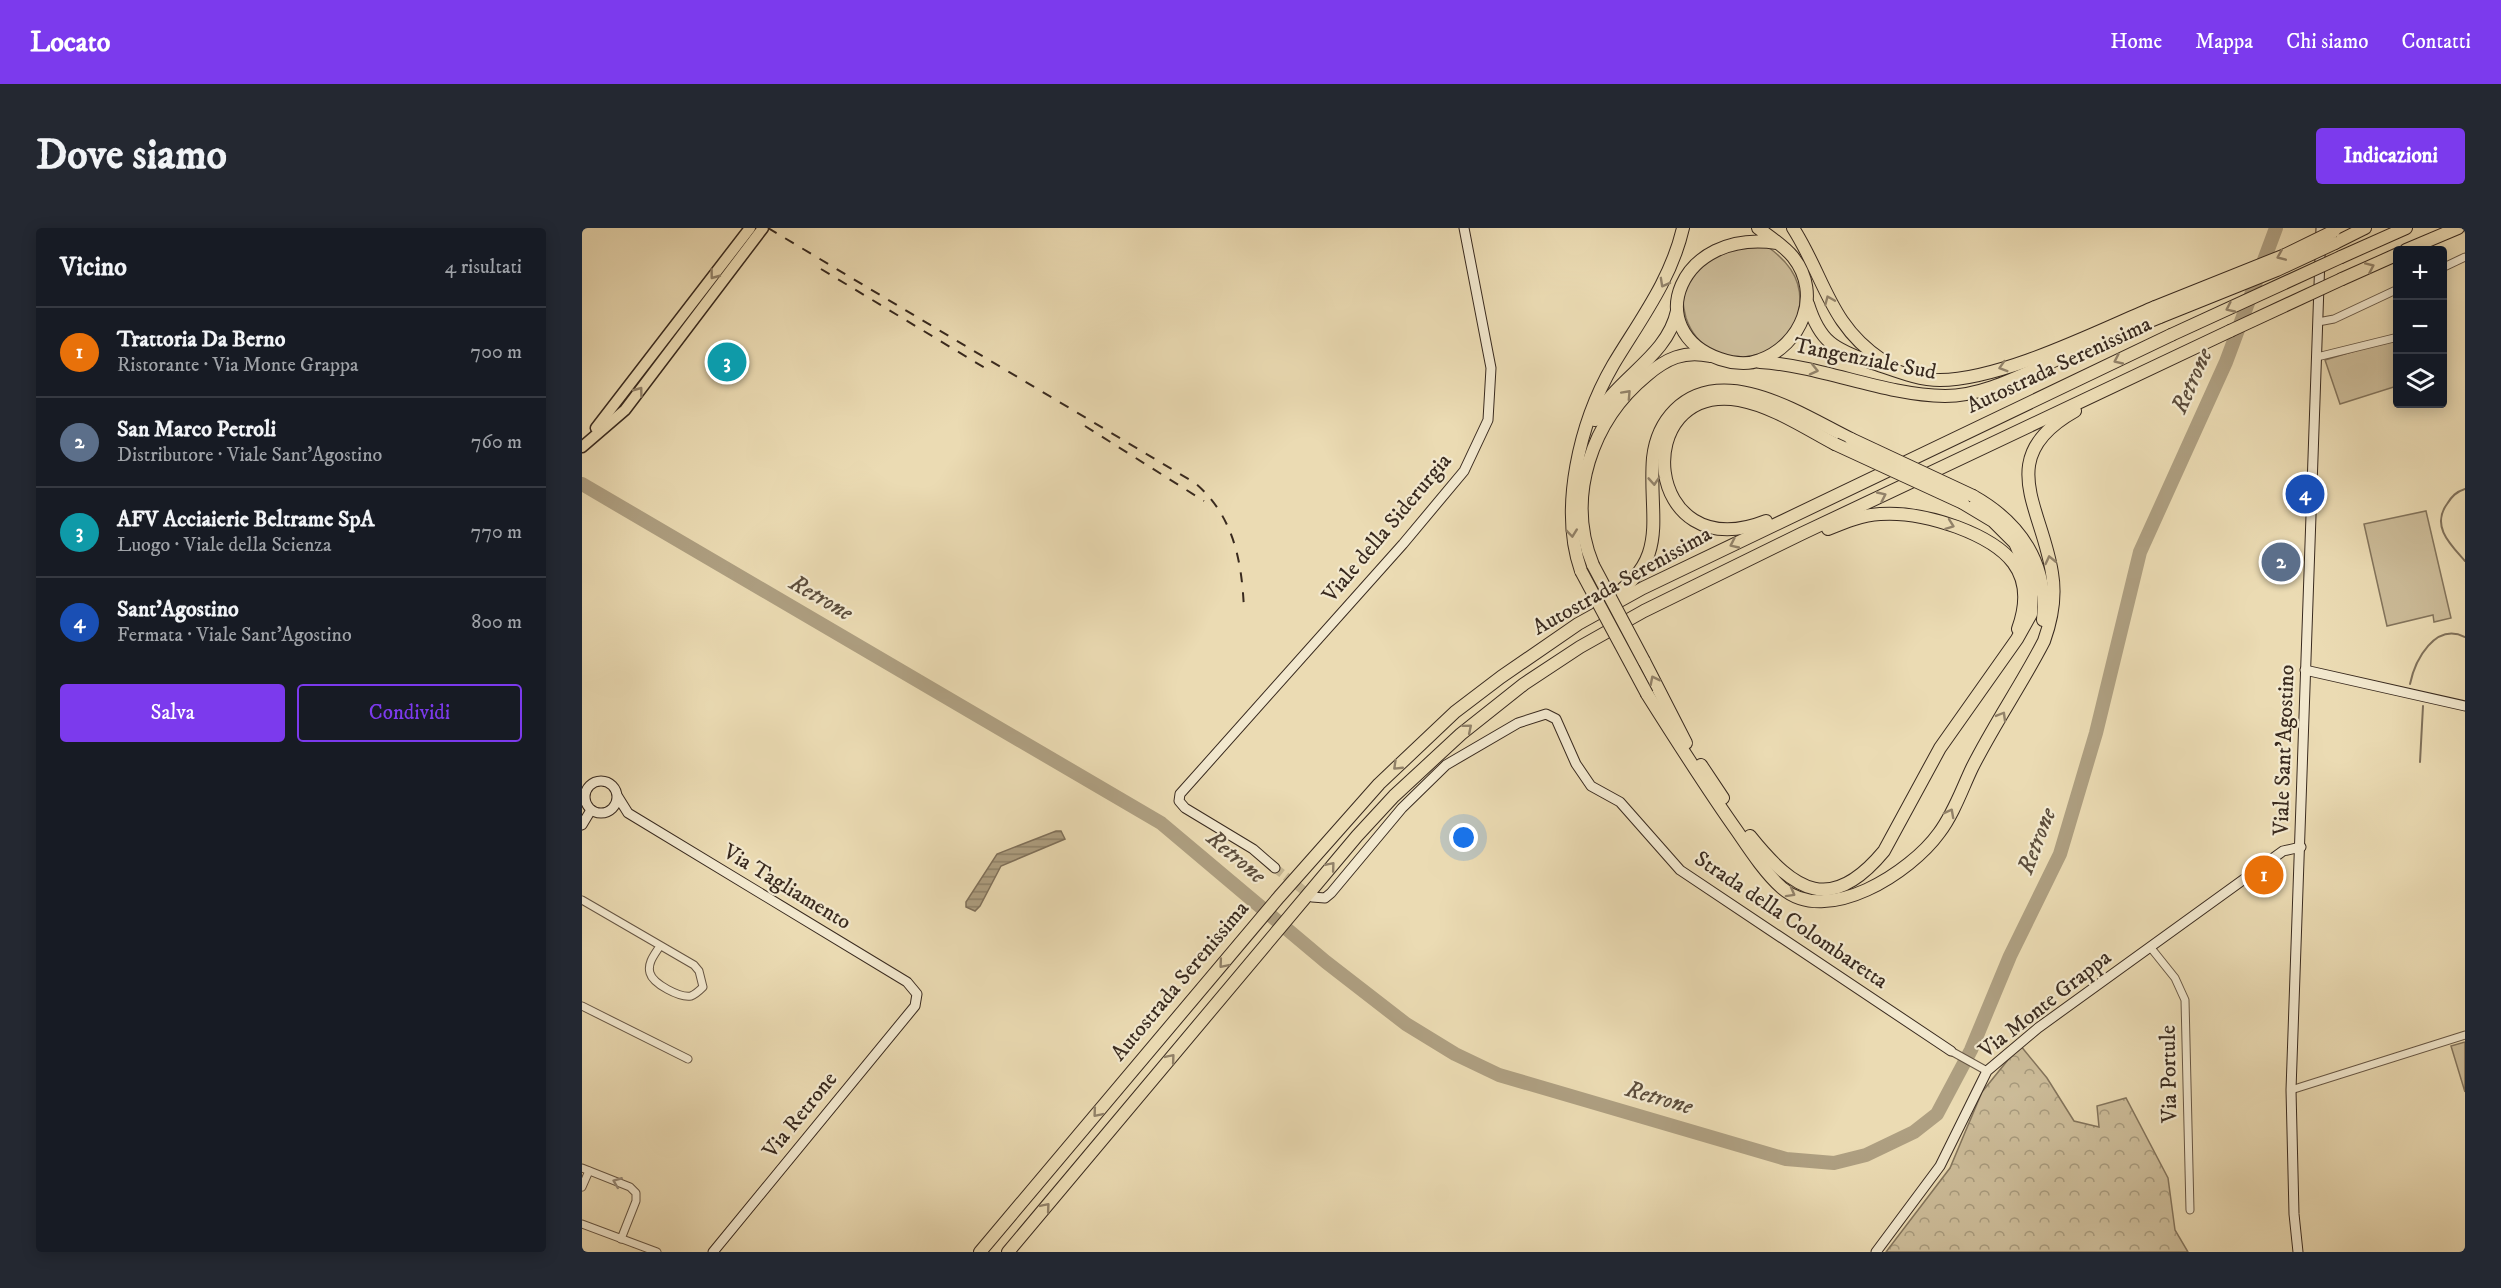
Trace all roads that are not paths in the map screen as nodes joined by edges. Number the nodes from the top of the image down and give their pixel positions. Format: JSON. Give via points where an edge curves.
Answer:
{"nodes":[{"id":1,"x":750,"y":228,"type":"edge"},
{"id":2,"x":763,"y":228,"type":"edge"},
{"id":3,"x":1464,"y":228,"type":"edge"},
{"id":4,"x":1683,"y":228,"type":"edge"},
{"id":5,"x":1758,"y":228,"type":"edge"},
{"id":6,"x":1793,"y":228,"type":"edge"},
{"id":7,"x":2321,"y":228,"type":"edge"},
{"id":8,"x":2365,"y":228,"type":"edge"},
{"id":9,"x":2406,"y":228,"type":"edge"},
{"id":10,"x":2458,"y":228,"type":"edge"},
{"id":11,"x":2336,"y":234,"type":"edge"},
{"id":12,"x":1777,"y":243,"type":"junction"},
{"id":13,"x":2415,"y":246,"type":"edge"},
{"id":14,"x":2393,"y":256,"type":"edge"},
{"id":15,"x":2465,"y":257,"type":"edge"},
{"id":16,"x":2447,"y":266,"type":"edge"},
{"id":17,"x":2393,"y":291,"type":"edge"},
{"id":18,"x":1807,"y":302,"type":"junction"},
{"id":19,"x":1677,"y":309,"type":"junction"},
{"id":20,"x":2158,"y":312,"type":"junction"},
{"id":21,"x":2318,"y":322,"type":"junction"},
{"id":22,"x":2230,"y":331,"type":"junction"},
{"id":23,"x":2393,"y":338,"type":"edge"},
{"id":24,"x":2317,"y":357,"type":"junction"},
{"id":25,"x":1716,"y":358,"type":"junction"},
{"id":26,"x":1756,"y":362,"type":"junction"},
{"id":27,"x":1898,"y":371,"type":"junction"},
{"id":28,"x":1978,"y":426,"type":"junction"},
{"id":29,"x":582,"y":445,"type":"edge"},
{"id":30,"x":1580,"y":454,"type":"junction"},
{"id":31,"x":1968,"y":499,"type":"junction"},
{"id":32,"x":1659,"y":603,"type":"junction"},
{"id":33,"x":2036,"y":657,"type":"junction"},
{"id":34,"x":2001,"y":662,"type":"junction"},
{"id":35,"x":2306,"y":670,"type":"junction"},
{"id":36,"x":2465,"y":706,"type":"edge"},
{"id":37,"x":1455,"y":712,"type":"junction"},
{"id":38,"x":585,"y":787,"type":"edge"},
{"id":39,"x":618,"y":797,"type":"junction"},
{"id":40,"x":591,"y":810,"type":"junction"},
{"id":41,"x":628,"y":813,"type":"junction"},
{"id":42,"x":602,"y":814,"type":"junction"},
{"id":43,"x":582,"y":825,"type":"edge"},
{"id":44,"x":2301,"y":847,"type":"junction"},
{"id":45,"x":1275,"y":868,"type":"tunnel mouth"},
{"id":46,"x":1312,"y":897,"type":"dead end"},
{"id":47,"x":582,"y":900,"type":"edge"},
{"id":48,"x":660,"y":946,"type":"junction"},
{"id":49,"x":2151,"y":948,"type":"junction"},
{"id":50,"x":916,"y":1001,"type":"joint"},
{"id":51,"x":582,"y":1006,"type":"edge"},
{"id":52,"x":2465,"y":1035,"type":"edge"},
{"id":53,"x":1951,"y":1051,"type":"joint"},
{"id":54,"x":687,"y":1059,"type":"dead end"},
{"id":55,"x":1987,"y":1071,"type":"junction"},
{"id":56,"x":2291,"y":1090,"type":"junction"},
{"id":57,"x":585,"y":1170,"type":"edge"},
{"id":58,"x":582,"y":1187,"type":"edge"},
{"id":59,"x":2190,"y":1210,"type":"dead end"},
{"id":60,"x":582,"y":1224,"type":"edge"},
{"id":61,"x":621,"y":1239,"type":"junction"},
{"id":62,"x":1885,"y":1239,"type":"junction"},
{"id":63,"x":657,"y":1252,"type":"edge"},
{"id":64,"x":713,"y":1252,"type":"edge"},
{"id":65,"x":980,"y":1252,"type":"edge"},
{"id":66,"x":1008,"y":1252,"type":"edge"},
{"id":67,"x":1876,"y":1252,"type":"edge"},
{"id":68,"x":1881,"y":1252,"type":"edge"},
{"id":69,"x":2298,"y":1252,"type":"edge"}],
"edges":[{"from":1,"to":29,"type":"main road","one_way":true},
{"from":29,"to":2,"type":"main road","one_way":true,"via":[[625,410]]},
{"from":3,"to":45,"type":"street","name":"Viale della Siderurgia","via":[[1491,368],[1488,420],[1464,471],[1180,794],[1179,801],[1185,808],[1253,849]]},
{"from":4,"to":30,"type":"highway","one_way":true,"via":[[1668,277],[1605,380]]},
{"from":5,"to":12,"type":"highway"},
{"from":27,"to":6,"type":"highway","one_way":true,"via":[[1869,352],[1835,314]]},
{"from":7,"to":21,"type":"street","name":"Viale Sant'Agostino"},
{"from":8,"to":11,"type":"highway","name":"Tangenziale Sud"},
{"from":9,"to":28,"type":"highway","name":"Autostrada Serenissima","one_way":true,"bridge":true},
{"from":10,"to":13,"type":"highway"},
{"from":11,"to":20,"type":"highway","name":"Tangenziale Sud","bridge":true,"via":[[2277,270]]},
{"from":12,"to":18,"type":"highway","via":[[1802,272]]},
{"from":12,"to":19,"type":"highway","via":[[1743,233],[1705,244],[1683,271]]},
{"from":22,"to":14,"type":"highway","name":"Autostrada Serenissima","one_way":true,"bridge":true},
{"from":15,"to":16,"type":"street"},
{"from":17,"to":21,"type":"street","via":[[2334,319]]},
{"from":18,"to":26,"type":"highway","via":[[1801,326],[1788,344]]},
{"from":18,"to":27,"type":"highway","name":"Tangenziale Sud","via":[[1822,338],[1834,348]]},
{"from":19,"to":25,"type":"highway","via":[[1690,338]]},
{"from":19,"to":30,"type":"highway","via":[[1667,337],[1619,386],[1598,414]]},
{"from":26,"to":20,"type":"highway","name":"Tangenziale Sud","one_way":true,"via":[[1781,363],[1894,389],[1947,396],[2009,380]]},
{"from":20,"to":27,"type":"highway","name":"Tangenziale Sud","one_way":true,"via":[[1982,374],[1938,380]]},
{"from":21,"to":24,"type":"street","name":"Viale Sant'Agostino"},
{"from":32,"to":22,"type":"highway","name":"Autostrada Serenissima","one_way":true},
{"from":33,"to":22,"type":"highway","one_way":true,"via":[[2050,626],[2054,594],[2049,557],[2028,484],[2030,461],[2039,442],[2066,416]]},
{"from":23,"to":24,"type":"street"},
{"from":24,"to":35,"type":"street","name":"Viale Sant'Agostino"},
{"from":25,"to":26,"type":"highway"},
{"from":34,"to":25,"type":"highway","one_way":true,"bridge":true,"via":[[1940,748],[1884,851],[1856,880],[1825,889],[1804,886],[1787,876],[1747,833],[1685,742],[1593,565],[1584,537],[1582,491],[1592,451],[1604,424],[1626,394],[1668,359],[1695,354]]},
{"from":28,"to":31,"type":"highway","bridge":true,"via":[[1870,471],[1771,519],[1734,530],[1707,527],[1686,514],[1674,498],[1663,468],[1665,443],[1674,426],[1696,406],[1716,400],[1739,400],[1835,444]]},
{"from":28,"to":37,"type":"highway","name":"Autostrada Serenissima","one_way":true,"via":[[1643,588],[1541,649]]},
{"from":30,"to":33,"type":"highway","one_way":true,"bridge":true,"via":[[1571,513],[1581,571],[1647,694],[1705,787],[1783,889],[1800,898],[1827,903],[1851,897],[1919,855],[1939,833]]},
{"from":31,"to":33,"type":"highway","via":[[1992,507],[2013,526],[2040,570],[2044,607]]},
{"from":31,"to":34,"type":"highway","via":[[2003,529],[2022,555],[2031,579],[2031,614]]},
{"from":31,"to":37,"type":"highway","one_way":true,"bridge":true,"via":[[1766,399],[1740,390],[1712,391],[1683,404],[1665,423],[1656,443],[1655,531],[1638,572],[1620,591],[1515,659]]},
{"from":32,"to":34,"type":"highway","one_way":true,"via":[[1852,520],[1880,514],[1913,515],[1991,541],[2015,564],[2023,584],[2023,611],[2016,635]]},
{"from":66,"to":32,"type":"highway","name":"Autostrada Serenissima","one_way":true,"via":[[1394,796],[1468,728],[1549,666]]},
{"from":35,"to":36,"type":"street"},
{"from":35,"to":44,"type":"street","name":"Viale Sant'Agostino"},
{"from":37,"to":65,"type":"highway","name":"Autostrada Serenissima","one_way":true,"via":[[1378,784]]},
{"from":38,"to":39,"type":"street","name":"Via Tagliamento","via":[[599,781],[610,784]]},
{"from":38,"to":40,"type":"street","name":"Via Tagliamento","via":[[585,801]]},
{"from":39,"to":41,"type":"street","name":"Via Tagliamento"},
{"from":39,"to":42,"type":"street","via":[[612,810]]},
{"from":40,"to":42,"type":"street"},
{"from":40,"to":43,"type":"street"},
{"from":41,"to":42,"type":"street"},
{"from":41,"to":50,"type":"street","name":"Via Tagliamento","via":[[907,982],[917,994]]},
{"from":44,"to":49,"type":"street","name":"Via Monte Grappa","via":[[2283,851]]},
{"from":44,"to":56,"type":"street","name":"Viale Sant'Agostino"},
{"from":46,"to":53,"type":"street","name":"Strada della Colombaretta","via":[[1325,898],[1331,893],[1402,808],[1446,765],[1518,723],[1546,714],[1556,719],[1590,786],[1620,802],[1680,870]]},
{"from":47,"to":48,"type":"street"},
{"from":48,"to":48,"type":"street","via":[[699,971],[703,987],[698,993],[681,995],[655,981],[650,961]]},
{"from":49,"to":55,"type":"street","name":"Via Monte Grappa","via":[[2038,1028]]},
{"from":49,"to":59,"type":"street","name":"Via Portule","via":[[2175,978],[2185,1000]]},
{"from":50,"to":64,"type":"street","name":"Via Retrone"},
{"from":51,"to":54,"type":"street"},
{"from":52,"to":56,"type":"street"},
{"from":53,"to":55,"type":"street"},
{"from":55,"to":62,"type":"street","name":"Via Monte Grappa","via":[[1940,1166]]},
{"from":56,"to":69,"type":"street","name":"Viale Sant'Agostino"},
{"from":57,"to":58,"type":"street"},
{"from":61,"to":57,"type":"street","one_way":true,"via":[[636,1192]]},
{"from":60,"to":61,"type":"street"},
{"from":61,"to":63,"type":"street"},
{"from":62,"to":67,"type":"street","name":"Via Monte Grappa"},
{"from":62,"to":68,"type":"street"}]}
